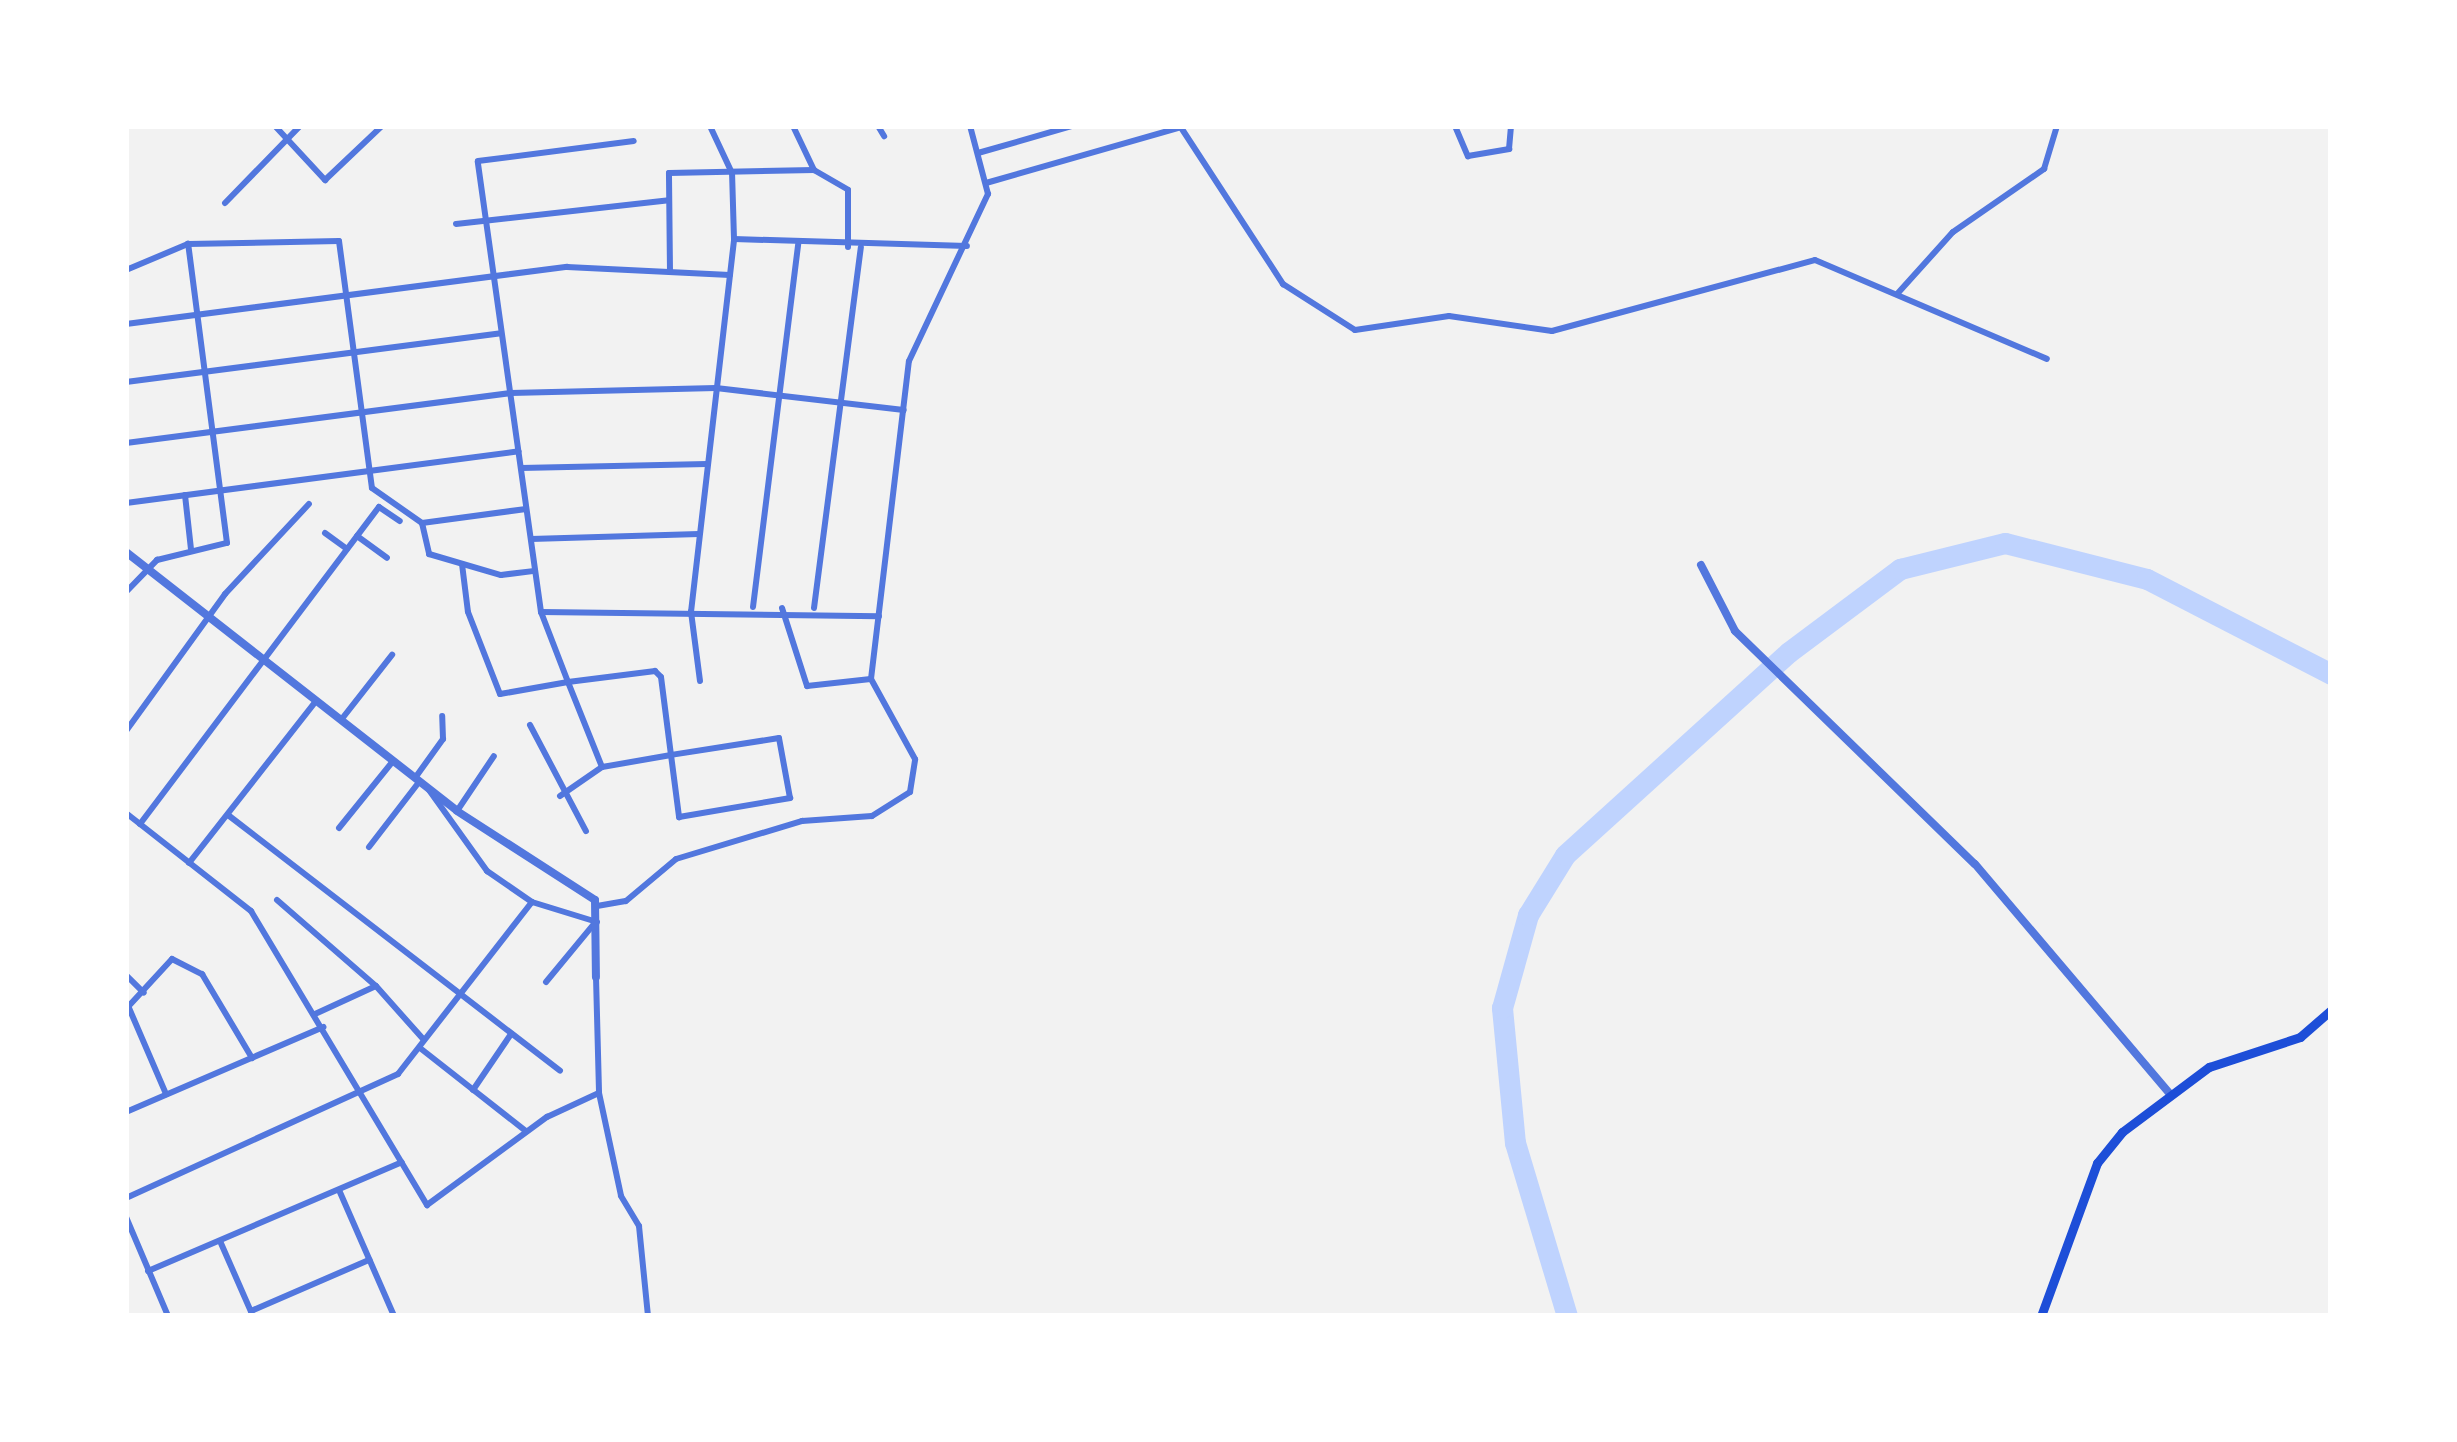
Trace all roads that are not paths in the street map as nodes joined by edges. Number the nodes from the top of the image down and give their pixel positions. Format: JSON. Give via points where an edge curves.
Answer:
{"nodes":[{"id":1,"x":274,"y":126,"type":"edge"},
{"id":2,"x":300,"y":126,"type":"edge"},
{"id":3,"x":382,"y":126,"type":"edge"},
{"id":4,"x":710,"y":126,"type":"edge"},
{"id":5,"x":793,"y":126,"type":"edge"},
{"id":6,"x":878,"y":126,"type":"edge"},
{"id":7,"x":970,"y":126,"type":"edge"},
{"id":8,"x":1072,"y":126,"type":"edge"},
{"id":9,"x":1181,"y":126,"type":"edge"},
{"id":10,"x":1455,"y":126,"type":"edge"},
{"id":11,"x":1511,"y":126,"type":"edge"},
{"id":12,"x":2057,"y":126,"type":"edge"},
{"id":13,"x":884,"y":136,"type":"dead end"},
{"id":14,"x":287,"y":140,"type":"junction"},
{"id":15,"x":634,"y":141,"type":"dead end"},
{"id":16,"x":977,"y":153,"type":"junction"},
{"id":17,"x":814,"y":170,"type":"junction"},
{"id":18,"x":732,"y":172,"type":"junction"},
{"id":19,"x":986,"y":183,"type":"junction"},
{"id":20,"x":669,"y":200,"type":"junction"},
{"id":21,"x":224,"y":202,"type":"dead end"},
{"id":22,"x":487,"y":220,"type":"junction"},
{"id":23,"x":456,"y":224,"type":"dead end"},
{"id":24,"x":734,"y":239,"type":"junction"},
{"id":25,"x":188,"y":244,"type":"junction"},
{"id":26,"x":798,"y":244,"type":"junction"},
{"id":27,"x":967,"y":245,"type":"junction"},
{"id":28,"x":848,"y":247,"type":"junction"},
{"id":29,"x":861,"y":248,"type":"junction"},
{"id":30,"x":126,"y":270,"type":"edge"},
{"id":31,"x":670,"y":272,"type":"junction"},
{"id":32,"x":730,"y":275,"type":"junction"},
{"id":33,"x":494,"y":276,"type":"junction"},
{"id":34,"x":1898,"y":293,"type":"junction"},
{"id":35,"x":346,"y":296,"type":"junction"},
{"id":36,"x":198,"y":315,"type":"junction"},
{"id":37,"x":126,"y":324,"type":"edge"},
{"id":38,"x":501,"y":333,"type":"junction"},
{"id":39,"x":353,"y":353,"type":"junction"},
{"id":40,"x":2047,"y":359,"type":"dead end"},
{"id":41,"x":205,"y":372,"type":"junction"},
{"id":42,"x":126,"y":382,"type":"edge"},
{"id":43,"x":716,"y":388,"type":"junction"},
{"id":44,"x":511,"y":394,"type":"junction"},
{"id":45,"x":777,"y":394,"type":"junction"},
{"id":46,"x":838,"y":401,"type":"junction"},
{"id":47,"x":904,"y":410,"type":"junction"},
{"id":48,"x":362,"y":414,"type":"junction"},
{"id":49,"x":213,"y":431,"type":"junction"},
{"id":50,"x":126,"y":443,"type":"edge"},
{"id":51,"x":519,"y":451,"type":"junction"},
{"id":52,"x":707,"y":464,"type":"junction"},
{"id":53,"x":521,"y":469,"type":"junction"},
{"id":54,"x":369,"y":471,"type":"junction"},
{"id":55,"x":220,"y":491,"type":"junction"},
{"id":56,"x":185,"y":495,"type":"junction"},
{"id":57,"x":126,"y":502,"type":"edge"},
{"id":58,"x":309,"y":504,"type":"dead end"},
{"id":59,"x":527,"y":508,"type":"junction"},
{"id":60,"x":400,"y":520,"type":"dead end"},
{"id":61,"x":422,"y":523,"type":"junction"},
{"id":62,"x":326,"y":532,"type":"dead end"},
{"id":63,"x":699,"y":534,"type":"junction"},
{"id":64,"x":357,"y":536,"type":"junction"},
{"id":65,"x":531,"y":539,"type":"junction"},
{"id":66,"x":191,"y":549,"type":"dead end"},
{"id":67,"x":347,"y":550,"type":"junction"},
{"id":68,"x":126,"y":552,"type":"edge"},
{"id":69,"x":387,"y":558,"type":"dead end"},
{"id":70,"x":462,"y":564,"type":"junction"},
{"id":71,"x":1701,"y":566,"type":"dead end"},
{"id":72,"x":149,"y":571,"type":"junction"},
{"id":73,"x":535,"y":571,"type":"junction"},
{"id":74,"x":126,"y":592,"type":"edge"},
{"id":75,"x":691,"y":606,"type":"junction"},
{"id":76,"x":753,"y":607,"type":"junction"},
{"id":77,"x":782,"y":608,"type":"junction"},
{"id":78,"x":814,"y":608,"type":"junction"},
{"id":79,"x":541,"y":612,"type":"junction"},
{"id":80,"x":879,"y":616,"type":"junction"},
{"id":81,"x":210,"y":619,"type":"junction"},
{"id":82,"x":392,"y":656,"type":"dead end"},
{"id":83,"x":266,"y":659,"type":"junction"},
{"id":84,"x":871,"y":680,"type":"junction"},
{"id":85,"x":700,"y":681,"type":"dead end"},
{"id":86,"x":568,"y":682,"type":"junction"},
{"id":87,"x":316,"y":700,"type":"junction"},
{"id":88,"x":442,"y":716,"type":"dead end"},
{"id":89,"x":341,"y":720,"type":"junction"},
{"id":90,"x":530,"y":725,"type":"dead end"},
{"id":91,"x":126,"y":731,"type":"edge"},
{"id":92,"x":671,"y":755,"type":"junction"},
{"id":93,"x":494,"y":756,"type":"dead end"},
{"id":94,"x":393,"y":761,"type":"junction"},
{"id":95,"x":602,"y":767,"type":"junction"},
{"id":96,"x":417,"y":780,"type":"junction"},
{"id":97,"x":429,"y":790,"type":"junction"},
{"id":98,"x":560,"y":796,"type":"junction"},
{"id":99,"x":457,"y":811,"type":"junction"},
{"id":100,"x":126,"y":813,"type":"edge"},
{"id":101,"x":228,"y":815,"type":"junction"},
{"id":102,"x":140,"y":824,"type":"junction"},
{"id":103,"x":339,"y":829,"type":"dead end"},
{"id":104,"x":586,"y":831,"type":"dead end"},
{"id":105,"x":369,"y":847,"type":"dead end"},
{"id":106,"x":189,"y":863,"type":"junction"},
{"id":107,"x":277,"y":900,"type":"dead end"},
{"id":108,"x":532,"y":902,"type":"junction"},
{"id":109,"x":597,"y":906,"type":"junction"},
{"id":110,"x":597,"y":922,"type":"junction"},
{"id":111,"x":126,"y":975,"type":"edge"},
{"id":112,"x":596,"y":976,"type":"joint"},
{"id":113,"x":546,"y":982,"type":"dead end"},
{"id":114,"x":376,"y":986,"type":"junction"},
{"id":115,"x":144,"y":993,"type":"junction"},
{"id":116,"x":460,"y":994,"type":"junction"},
{"id":117,"x":127,"y":1008,"type":"edge"},
{"id":118,"x":2331,"y":1010,"type":"edge"},
{"id":119,"x":315,"y":1014,"type":"junction"},
{"id":120,"x":323,"y":1027,"type":"junction"},
{"id":121,"x":512,"y":1034,"type":"junction"},
{"id":122,"x":423,"y":1044,"type":"junction"},
{"id":123,"x":252,"y":1058,"type":"junction"},
{"id":124,"x":560,"y":1071,"type":"dead end"},
{"id":125,"x":473,"y":1090,"type":"junction"},
{"id":126,"x":166,"y":1094,"type":"junction"},
{"id":127,"x":363,"y":1094,"type":"junction"},
{"id":128,"x":599,"y":1094,"type":"junction"},
{"id":129,"x":2171,"y":1095,"type":"junction"},
{"id":130,"x":126,"y":1112,"type":"edge"},
{"id":131,"x":527,"y":1132,"type":"junction"},
{"id":132,"x":402,"y":1162,"type":"junction"},
{"id":133,"x":339,"y":1190,"type":"junction"},
{"id":134,"x":126,"y":1198,"type":"edge"},
{"id":135,"x":126,"y":1217,"type":"edge"},
{"id":136,"x":220,"y":1241,"type":"junction"},
{"id":137,"x":369,"y":1260,"type":"junction"},
{"id":138,"x":148,"y":1271,"type":"junction"},
{"id":139,"x":252,"y":1314,"type":"edge"},
{"id":140,"x":168,"y":1316,"type":"edge"},
{"id":141,"x":394,"y":1316,"type":"edge"},
{"id":142,"x":648,"y":1316,"type":"edge"},
{"id":143,"x":2041,"y":1316,"type":"edge"}],
"edges":[{"from":1,"to":14,"type":"street"},
{"from":2,"to":14,"type":"street"},
{"from":3,"to":14,"type":"street","via":[[325,180]]},
{"from":4,"to":18,"type":"street"},
{"from":5,"to":17,"type":"street"},
{"from":6,"to":13,"type":"street"},
{"from":7,"to":16,"type":"street"},
{"from":8,"to":16,"type":"street"},
{"from":9,"to":19,"type":"street"},
{"from":9,"to":34,"type":"street","via":[[1283,284],[1354,331],[1450,316],[1552,331],[1806,260]]},
{"from":10,"to":11,"type":"street","via":[[1468,156],[1509,149]]},
{"from":12,"to":34,"type":"street","via":[[2044,169],[1953,232]]},
{"from":14,"to":21,"type":"street"},
{"from":15,"to":22,"type":"street","via":[[478,161]]},
{"from":16,"to":19,"type":"street"},
{"from":17,"to":18,"type":"street"},
{"from":17,"to":28,"type":"street","via":[[848,190]]},
{"from":18,"to":20,"type":"street","via":[[669,173]]},
{"from":18,"to":24,"type":"street"},
{"from":19,"to":27,"type":"street"},
{"from":20,"to":22,"type":"street"},
{"from":20,"to":31,"type":"street"},
{"from":22,"to":23,"type":"street"},
{"from":22,"to":33,"type":"street"},
{"from":24,"to":26,"type":"street"},
{"from":24,"to":32,"type":"street"},
{"from":25,"to":30,"type":"street"},
{"from":25,"to":35,"type":"street","via":[[339,241]]},
{"from":25,"to":36,"type":"street"},
{"from":26,"to":28,"type":"street"},
{"from":26,"to":45,"type":"street"},
{"from":27,"to":29,"type":"street"},
{"from":27,"to":47,"type":"street","via":[[909,362]]},
{"from":28,"to":29,"type":"street"},
{"from":29,"to":46,"type":"street"},
{"from":31,"to":32,"type":"street"},
{"from":31,"to":33,"type":"street"},
{"from":32,"to":43,"type":"street"},
{"from":33,"to":35,"type":"street"},
{"from":33,"to":38,"type":"street"},
{"from":34,"to":40,"type":"street"},
{"from":35,"to":36,"type":"street"},
{"from":35,"to":39,"type":"street"},
{"from":36,"to":37,"type":"street"},
{"from":36,"to":41,"type":"street"},
{"from":38,"to":39,"type":"street"},
{"from":38,"to":44,"type":"street"},
{"from":39,"to":41,"type":"street"},
{"from":39,"to":48,"type":"street"},
{"from":41,"to":42,"type":"street"},
{"from":41,"to":49,"type":"street"},
{"from":43,"to":44,"type":"street"},
{"from":43,"to":45,"type":"street"},
{"from":43,"to":52,"type":"street"},
{"from":44,"to":48,"type":"street"},
{"from":44,"to":51,"type":"street"},
{"from":45,"to":46,"type":"street"},
{"from":45,"to":76,"type":"street"},
{"from":46,"to":47,"type":"street"},
{"from":46,"to":78,"type":"street"},
{"from":47,"to":80,"type":"street"},
{"from":48,"to":49,"type":"street"},
{"from":48,"to":54,"type":"street"},
{"from":49,"to":50,"type":"street"},
{"from":49,"to":55,"type":"street"},
{"from":51,"to":53,"type":"street"},
{"from":51,"to":54,"type":"street"},
{"from":52,"to":53,"type":"street"},
{"from":52,"to":63,"type":"street"},
{"from":53,"to":59,"type":"street"},
{"from":54,"to":55,"type":"street"},
{"from":54,"to":61,"type":"street","via":[[372,488]]},
{"from":55,"to":56,"type":"street"},
{"from":55,"to":72,"type":"street","via":[[226,548],[160,559]]},
{"from":56,"to":57,"type":"street"},
{"from":56,"to":66,"type":"street"},
{"from":58,"to":81,"type":"street"},
{"from":59,"to":61,"type":"street"},
{"from":59,"to":65,"type":"street"},
{"from":60,"to":64,"type":"street","via":[[379,507]]},
{"from":61,"to":70,"type":"street","via":[[429,554]]},
{"from":62,"to":67,"type":"street"},
{"from":63,"to":65,"type":"street"},
{"from":63,"to":75,"type":"street"},
{"from":64,"to":67,"type":"street"},
{"from":64,"to":69,"type":"street"},
{"from":65,"to":73,"type":"street"},
{"from":67,"to":83,"type":"street"},
{"from":68,"to":72,"type":"street"},
{"from":70,"to":73,"type":"street"},
{"from":70,"to":86,"type":"street","via":[[467,612],[500,694]]},
{"from":71,"to":129,"type":"street","via":[[1739,635],[1975,865]]},
{"from":72,"to":74,"type":"street"},
{"from":72,"to":81,"type":"street"},
{"from":73,"to":79,"type":"street"},
{"from":75,"to":76,"type":"street"},
{"from":75,"to":79,"type":"street"},
{"from":75,"to":85,"type":"street"},
{"from":76,"to":77,"type":"street"},
{"from":77,"to":78,"type":"street"},
{"from":77,"to":84,"type":"street","via":[[807,686]]},
{"from":78,"to":80,"type":"street"},
{"from":79,"to":86,"type":"street"},
{"from":80,"to":84,"type":"street"},
{"from":81,"to":83,"type":"street"},
{"from":81,"to":91,"type":"street"},
{"from":82,"to":89,"type":"street"},
{"from":83,"to":87,"type":"street"},
{"from":83,"to":102,"type":"street"},
{"from":84,"to":109,"type":"street","via":[[915,759],[910,792],[872,817],[802,821],[676,859],[626,902]]},
{"from":86,"to":92,"type":"street","via":[[655,671]]},
{"from":86,"to":95,"type":"street"},
{"from":87,"to":89,"type":"street"},
{"from":87,"to":101,"type":"street"},
{"from":88,"to":96,"type":"street","via":[[443,739]]},
{"from":89,"to":94,"type":"street"},
{"from":90,"to":98,"type":"street"},
{"from":92,"to":92,"type":"street","via":[[779,738],[790,798],[679,817]]},
{"from":92,"to":95,"type":"street"},
{"from":93,"to":99,"type":"street"},
{"from":94,"to":96,"type":"street"},
{"from":94,"to":103,"type":"street"},
{"from":95,"to":98,"type":"street"},
{"from":96,"to":97,"type":"street"},
{"from":96,"to":105,"type":"street"},
{"from":97,"to":99,"type":"street"},
{"from":97,"to":108,"type":"street","via":[[460,842]]},
{"from":98,"to":104,"type":"street"},
{"from":99,"to":109,"type":"street"},
{"from":100,"to":102,"type":"street"},
{"from":101,"to":106,"type":"street"},
{"from":101,"to":116,"type":"street"},
{"from":102,"to":106,"type":"street"},
{"from":106,"to":119,"type":"street","via":[[251,911]]},
{"from":107,"to":114,"type":"street"},
{"from":108,"to":110,"type":"street"},
{"from":108,"to":116,"type":"street"},
{"from":109,"to":110,"type":"street"},
{"from":110,"to":112,"type":"street"},
{"from":110,"to":113,"type":"street"},
{"from":111,"to":115,"type":"street"},
{"from":112,"to":128,"type":"street"},
{"from":114,"to":119,"type":"street"},
{"from":114,"to":122,"type":"street"},
{"from":115,"to":117,"type":"street"},
{"from":115,"to":123,"type":"street","via":[[172,959],[202,974]]},
{"from":116,"to":121,"type":"street"},
{"from":116,"to":122,"type":"street"},
{"from":117,"to":126,"type":"street"},
{"from":118,"to":129,"type":"main road","via":[[2300,1037],[2209,1067]]},
{"from":119,"to":120,"type":"street"},
{"from":120,"to":123,"type":"street"},
{"from":120,"to":127,"type":"street"},
{"from":121,"to":124,"type":"street"},
{"from":121,"to":125,"type":"street"},
{"from":122,"to":125,"type":"street"},
{"from":122,"to":127,"type":"street"},
{"from":123,"to":126,"type":"street"},
{"from":125,"to":131,"type":"street"},
{"from":126,"to":130,"type":"street"},
{"from":127,"to":132,"type":"street"},
{"from":127,"to":134,"type":"street"},
{"from":128,"to":131,"type":"street"},
{"from":128,"to":142,"type":"street","via":[[621,1196],[639,1226]]},
{"from":129,"to":143,"type":"main road","via":[[2097,1163]]},
{"from":131,"to":132,"type":"street","via":[[427,1205]]},
{"from":132,"to":133,"type":"street"},
{"from":133,"to":136,"type":"street"},
{"from":133,"to":137,"type":"street"},
{"from":135,"to":138,"type":"street"},
{"from":136,"to":138,"type":"street"},
{"from":136,"to":139,"type":"street"},
{"from":137,"to":139,"type":"street"},
{"from":137,"to":141,"type":"street"},
{"from":138,"to":140,"type":"street"}]}
